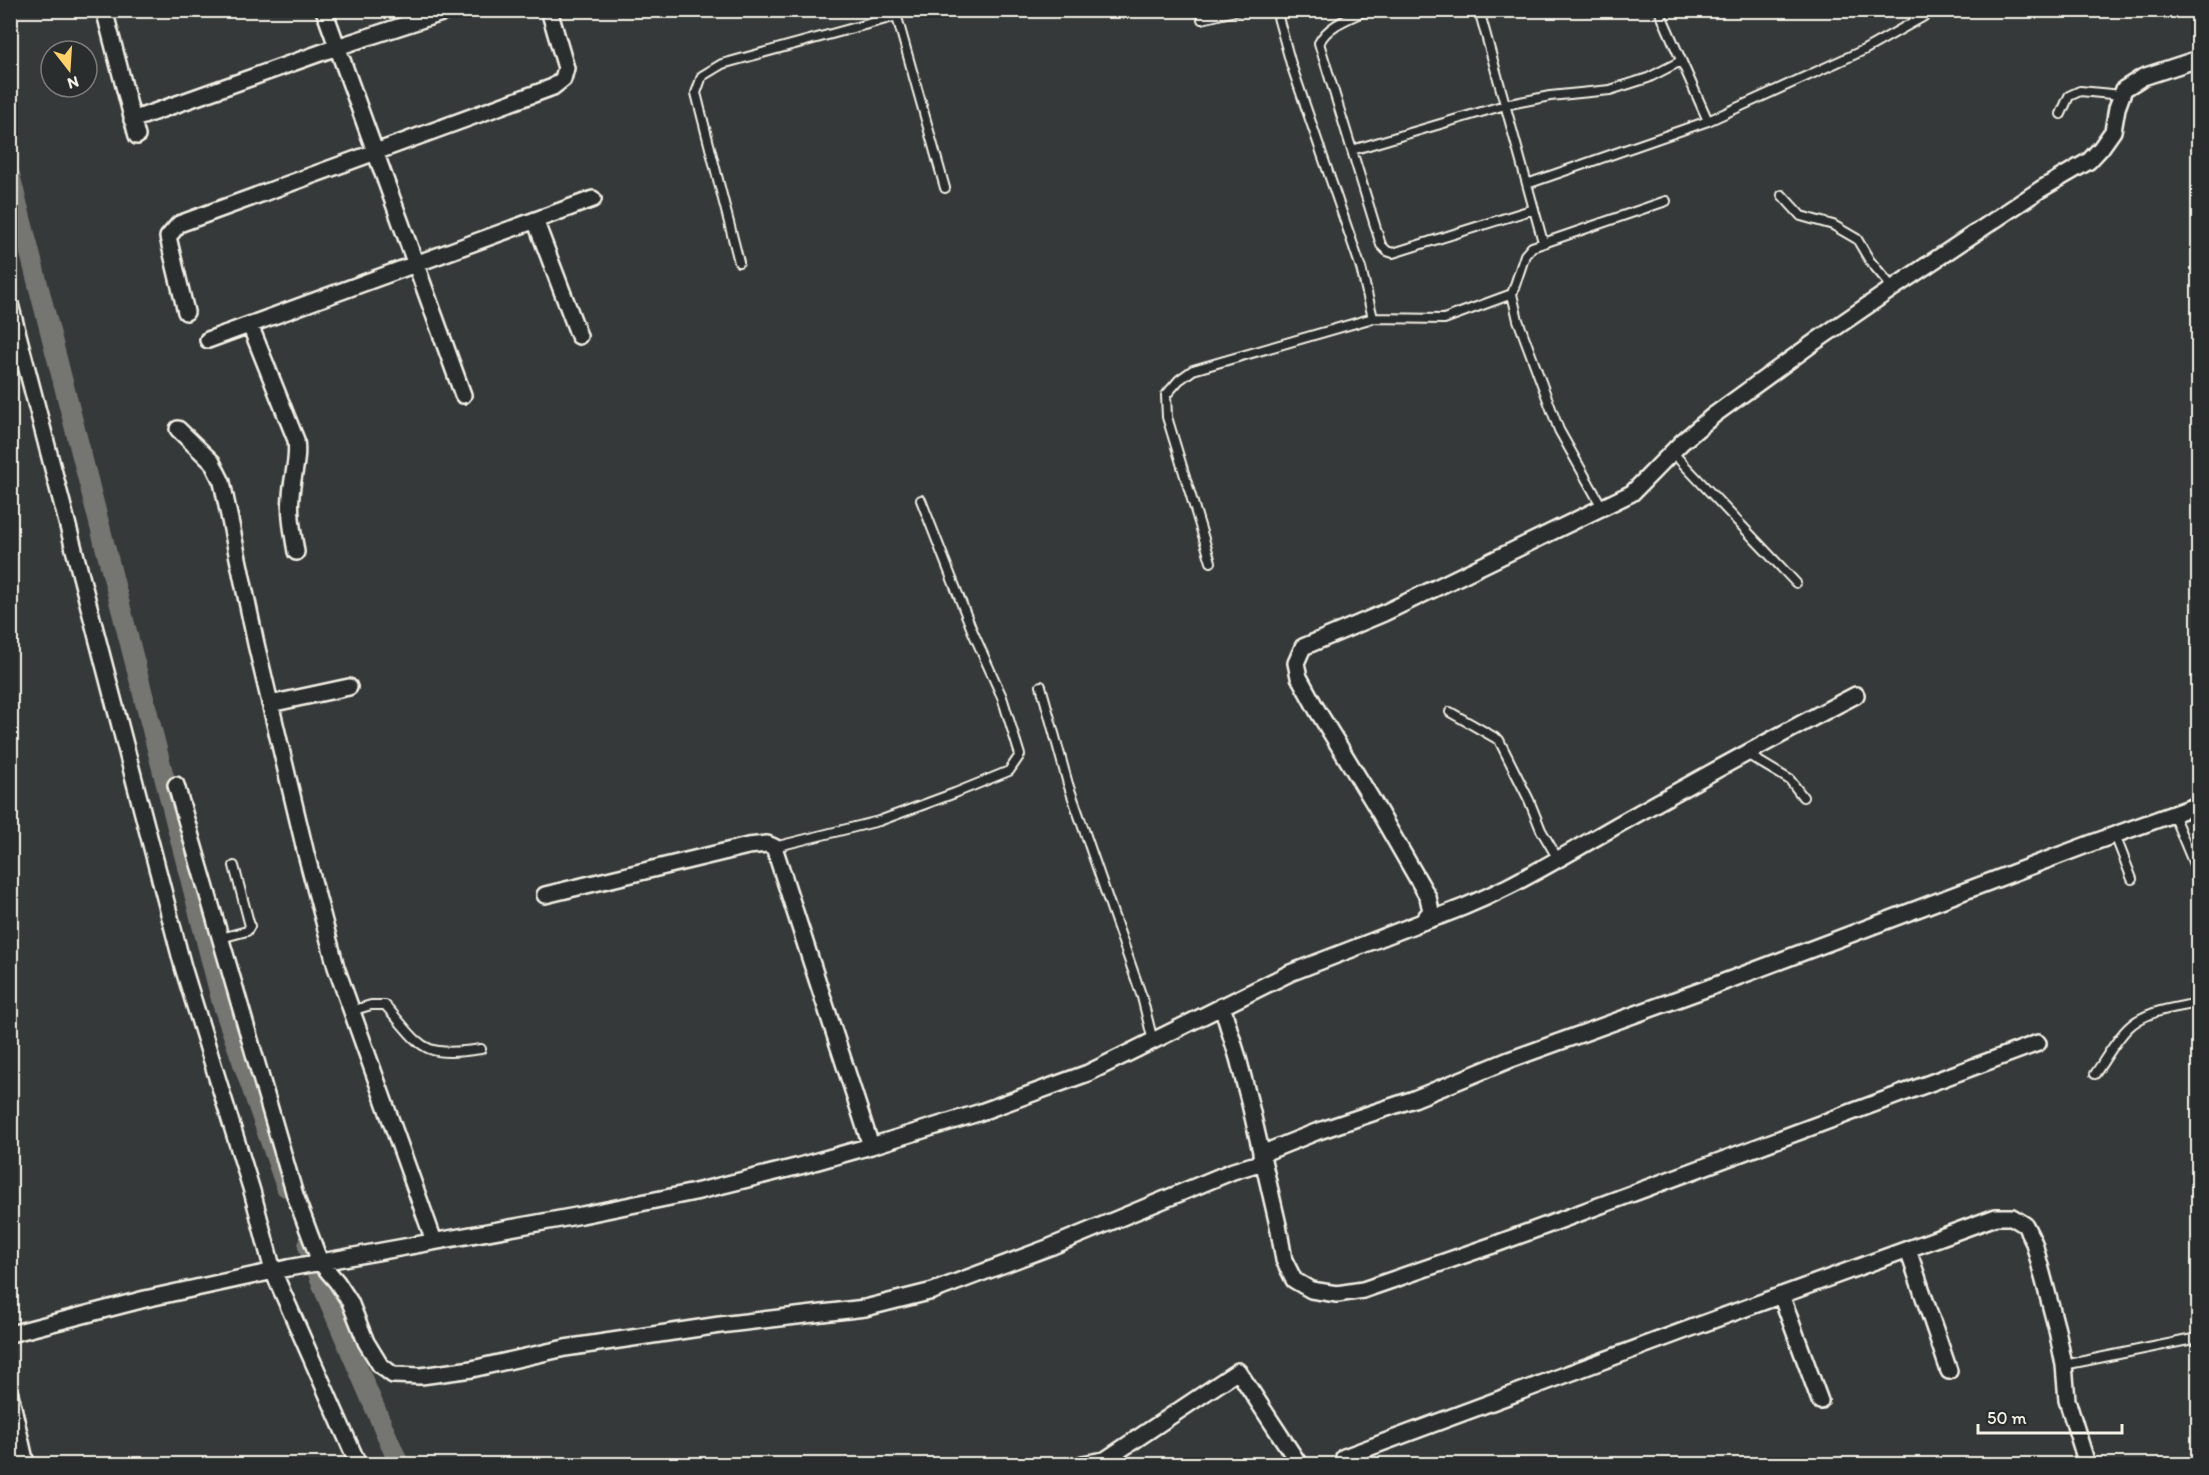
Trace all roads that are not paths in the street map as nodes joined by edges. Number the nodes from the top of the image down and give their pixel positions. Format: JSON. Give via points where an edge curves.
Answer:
{"nodes":[{"id":1,"x":108,"y":10,"type":"edge"},
{"id":2,"x":324,"y":10,"type":"edge"},
{"id":3,"x":451,"y":10,"type":"edge"},
{"id":4,"x":549,"y":10,"type":"edge"},
{"id":5,"x":1239,"y":10,"type":"edge"},
{"id":6,"x":1276,"y":10,"type":"edge"},
{"id":7,"x":1367,"y":10,"type":"edge"},
{"id":8,"x":1479,"y":10,"type":"edge"},
{"id":9,"x":1659,"y":10,"type":"edge"},
{"id":10,"x":1935,"y":10,"type":"edge"},
{"id":11,"x":896,"y":13,"type":"edge"},
{"id":12,"x":1202,"y":19,"type":"dead end"},
{"id":13,"x":338,"y":47,"type":"junction"},
{"id":14,"x":2199,"y":59,"type":"edge"},
{"id":15,"x":1681,"y":61,"type":"junction"},
{"id":16,"x":2122,"y":95,"type":"junction"},
{"id":17,"x":1505,"y":105,"type":"junction"},
{"id":18,"x":2061,"y":114,"type":"dead end"},
{"id":19,"x":132,"y":120,"type":"junction"},
{"id":20,"x":1708,"y":122,"type":"junction"},
{"id":21,"x":137,"y":136,"type":"dead end"},
{"id":22,"x":1352,"y":150,"type":"junction"},
{"id":23,"x":375,"y":151,"type":"junction"},
{"id":24,"x":1527,"y":184,"type":"junction"},
{"id":25,"x":945,"y":188,"type":"dead end"},
{"id":26,"x":1782,"y":195,"type":"dead end"},
{"id":27,"x":592,"y":199,"type":"dead end"},
{"id":28,"x":1666,"y":201,"type":"dead end"},
{"id":29,"x":1534,"y":209,"type":"junction"},
{"id":30,"x":535,"y":220,"type":"junction"},
{"id":31,"x":1543,"y":242,"type":"junction"},
{"id":32,"x":739,"y":262,"type":"dead end"},
{"id":33,"x":415,"y":263,"type":"junction"},
{"id":34,"x":1893,"y":288,"type":"junction"},
{"id":35,"x":1512,"y":294,"type":"junction"},
{"id":36,"x":10,"y":304,"type":"edge"},
{"id":37,"x":186,"y":312,"type":"dead end"},
{"id":38,"x":1373,"y":318,"type":"junction"},
{"id":39,"x":250,"y":325,"type":"junction"},
{"id":40,"x":579,"y":336,"type":"dead end"},
{"id":41,"x":208,"y":340,"type":"dead end"},
{"id":42,"x":463,"y":395,"type":"dead end"},
{"id":43,"x":178,"y":429,"type":"dead end"},
{"id":44,"x":1672,"y":452,"type":"junction"},
{"id":45,"x":921,"y":500,"type":"dead end"},
{"id":46,"x":1602,"y":507,"type":"junction"},
{"id":47,"x":296,"y":552,"type":"dead end"},
{"id":48,"x":1211,"y":562,"type":"dead end"},
{"id":49,"x":1796,"y":583,"type":"dead end"},
{"id":50,"x":1041,"y":686,"type":"dead end"},
{"id":51,"x":349,"y":687,"type":"dead end"},
{"id":52,"x":1856,"y":695,"type":"dead end"},
{"id":53,"x":270,"y":704,"type":"junction"},
{"id":54,"x":1450,"y":712,"type":"dead end"},
{"id":55,"x":1745,"y":753,"type":"junction"},
{"id":56,"x":176,"y":785,"type":"dead end"},
{"id":57,"x":1803,"y":797,"type":"dead end"},
{"id":58,"x":2199,"y":805,"type":"edge"},
{"id":59,"x":2173,"y":814,"type":"junction"},
{"id":60,"x":2115,"y":835,"type":"junction"},
{"id":61,"x":774,"y":846,"type":"junction"},
{"id":62,"x":1558,"y":859,"type":"junction"},
{"id":63,"x":234,"y":866,"type":"dead end"},
{"id":64,"x":2199,"y":874,"type":"edge"},
{"id":65,"x":2132,"y":879,"type":"dead end"},
{"id":66,"x":545,"y":895,"type":"dead end"},
{"id":67,"x":1422,"y":922,"type":"junction"},
{"id":68,"x":221,"y":938,"type":"junction"},
{"id":69,"x":2199,"y":1003,"type":"edge"},
{"id":70,"x":1222,"y":1006,"type":"junction"},
{"id":71,"x":351,"y":1011,"type":"junction"},
{"id":72,"x":1153,"y":1041,"type":"junction"},
{"id":73,"x":2038,"y":1043,"type":"dead end"},
{"id":74,"x":481,"y":1049,"type":"dead end"},
{"id":75,"x":2095,"y":1074,"type":"dead end"},
{"id":76,"x":871,"y":1146,"type":"junction"},
{"id":77,"x":1262,"y":1158,"type":"junction"},
{"id":78,"x":434,"y":1241,"type":"junction"},
{"id":79,"x":1908,"y":1250,"type":"junction"},
{"id":80,"x":318,"y":1262,"type":"junction"},
{"id":81,"x":281,"y":1269,"type":"junction"},
{"id":82,"x":1781,"y":1294,"type":"junction"},
{"id":83,"x":10,"y":1334,"type":"edge"},
{"id":84,"x":2199,"y":1338,"type":"edge"},
{"id":85,"x":2064,"y":1365,"type":"junction"},
{"id":86,"x":1949,"y":1371,"type":"dead end"},
{"id":87,"x":10,"y":1394,"type":"edge"},
{"id":88,"x":1820,"y":1401,"type":"dead end"},
{"id":89,"x":1344,"y":1457,"type":"dead end"},
{"id":90,"x":1102,"y":1462,"type":"edge"},
{"id":91,"x":26,"y":1464,"type":"edge"},
{"id":92,"x":358,"y":1464,"type":"edge"},
{"id":93,"x":1082,"y":1464,"type":"edge"},
{"id":94,"x":1299,"y":1464,"type":"edge"},
{"id":95,"x":2087,"y":1464,"type":"edge"}],
"edges":[{"from":1,"to":19,"type":"street","via":[[106,17]]},
{"from":2,"to":13,"type":"street"},
{"from":3,"to":13,"type":"street"},
{"from":4,"to":23,"type":"street","via":[[566,68],[563,79],[553,87]]},
{"from":5,"to":12,"type":"lane"},
{"from":6,"to":38,"type":"lane","via":[[1361,268]]},
{"from":7,"to":22,"type":"lane","via":[[1323,34],[1319,43]]},
{"from":8,"to":17,"type":"lane"},
{"from":9,"to":15,"type":"lane"},
{"from":10,"to":20,"type":"lane","via":[[1864,50]]},
{"from":11,"to":25,"type":"lane"},
{"from":11,"to":32,"type":"lane","via":[[722,64],[702,76],[696,93]]},
{"from":13,"to":19,"type":"street"},
{"from":13,"to":23,"type":"street"},
{"from":14,"to":16,"type":"street","via":[[2143,77],[2124,89]]},
{"from":15,"to":17,"type":"lane","via":[[1648,78],[1610,90]]},
{"from":15,"to":20,"type":"lane"},
{"from":16,"to":18,"type":"lane","via":[[2080,91],[2069,96]]},
{"from":16,"to":34,"type":"street","via":[[2113,131],[2089,161]]},
{"from":17,"to":22,"type":"lane"},
{"from":17,"to":24,"type":"lane"},
{"from":19,"to":21,"type":"street"},
{"from":20,"to":24,"type":"lane"},
{"from":22,"to":29,"type":"lane","via":[[1381,245],[1393,253]]},
{"from":23,"to":33,"type":"street"},
{"from":23,"to":37,"type":"street","via":[[179,224],[168,237]]},
{"from":24,"to":29,"type":"lane"},
{"from":26,"to":34,"type":"lane","via":[[1801,216],[1833,225],[1857,240]]},
{"from":27,"to":30,"type":"street"},
{"from":28,"to":31,"type":"lane"},
{"from":29,"to":31,"type":"lane"},
{"from":30,"to":33,"type":"street"},
{"from":30,"to":40,"type":"street"},
{"from":31,"to":35,"type":"lane","via":[[1526,255]]},
{"from":33,"to":39,"type":"street"},
{"from":33,"to":42,"type":"street"},
{"from":34,"to":44,"type":"street","via":[[1714,415]]},
{"from":35,"to":38,"type":"lane","via":[[1444,319]]},
{"from":35,"to":46,"type":"lane","via":[[1559,430]]},
{"from":36,"to":81,"type":"street","via":[[183,967],[252,1191]]},
{"from":38,"to":48,"type":"lane","via":[[1193,370],[1166,395],[1167,417]]},
{"from":39,"to":41,"type":"street"},
{"from":39,"to":47,"type":"street","via":[[296,441],[298,456],[290,497]]},
{"from":43,"to":53,"type":"street","via":[[212,462],[222,482]]},
{"from":44,"to":46,"type":"street","via":[[1632,493]]},
{"from":44,"to":49,"type":"lane"},
{"from":45,"to":61,"type":"lane","via":[[1002,697],[1020,755],[1009,771],[945,797],[879,821]]},
{"from":46,"to":67,"type":"street","via":[[1384,613],[1303,647],[1296,663],[1317,710],[1428,897],[1431,911]]},
{"from":50,"to":72,"type":"lane","via":[[1068,784],[1142,997]]},
{"from":51,"to":53,"type":"street"},
{"from":52,"to":55,"type":"street"},
{"from":53,"to":71,"type":"street","via":[[315,888]]},
{"from":54,"to":62,"type":"lane","via":[[1499,740]]},
{"from":55,"to":57,"type":"lane","via":[[1790,780]]},
{"from":55,"to":62,"type":"street"},
{"from":56,"to":68,"type":"street"},
{"from":58,"to":59,"type":"street"},
{"from":59,"to":60,"type":"street"},
{"from":59,"to":64,"type":"lane"},
{"from":60,"to":65,"type":"lane"},
{"from":60,"to":77,"type":"street","via":[[1509,1060],[1414,1099],[1316,1132]]},
{"from":61,"to":66,"type":"street","via":[[748,846]]},
{"from":61,"to":76,"type":"street"},
{"from":62,"to":67,"type":"street","via":[[1455,912]]},
{"from":63,"to":68,"type":"lane","via":[[250,926],[247,932]]},
{"from":67,"to":70,"type":"street","via":[[1290,973]]},
{"from":68,"to":80,"type":"street"},
{"from":69,"to":75,"type":"lane","via":[[2163,1010],[2128,1028]]},
{"from":70,"to":72,"type":"street"},
{"from":70,"to":77,"type":"street"},
{"from":71,"to":74,"type":"lane","via":[[385,1005],[411,1038],[427,1049],[450,1053]]},
{"from":71,"to":78,"type":"street"},
{"from":72,"to":76,"type":"street","via":[[1088,1073]]},
{"from":73,"to":77,"type":"street","via":[[1364,1290],[1337,1294],[1311,1290],[1294,1280],[1284,1260]]},
{"from":76,"to":78,"type":"street","via":[[695,1192]]},
{"from":77,"to":80,"type":"street","via":[[1050,1247],[933,1291],[865,1308],[565,1348],[422,1376],[393,1374],[380,1365],[350,1302]]},
{"from":78,"to":80,"type":"street"},
{"from":79,"to":82,"type":"street"},
{"from":79,"to":85,"type":"street","via":[[1996,1217],[2012,1217],[2025,1225],[2034,1244]]},
{"from":79,"to":86,"type":"street"},
{"from":80,"to":81,"type":"street"},
{"from":81,"to":83,"type":"street"},
{"from":81,"to":92,"type":"street"},
{"from":82,"to":88,"type":"street"},
{"from":82,"to":89,"type":"street"},
{"from":84,"to":85,"type":"lane"},
{"from":85,"to":95,"type":"street","via":[[2067,1400]]},
{"from":87,"to":91,"type":"street"},
{"from":90,"to":93,"type":"street"},
{"from":90,"to":94,"type":"street","via":[[1238,1371]]}]}
